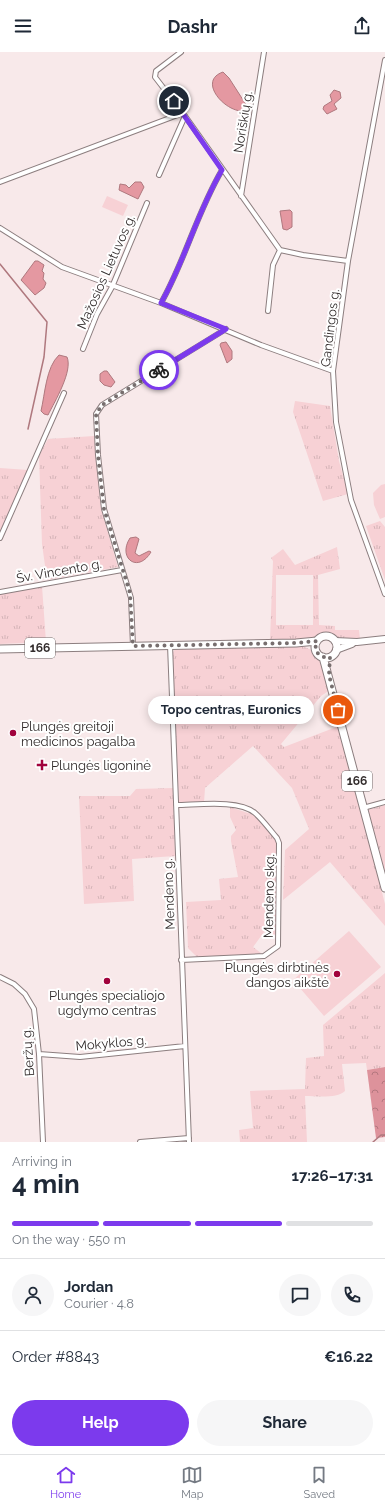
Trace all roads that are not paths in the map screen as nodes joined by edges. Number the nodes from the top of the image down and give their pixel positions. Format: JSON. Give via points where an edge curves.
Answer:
{"nodes":[{"id":1,"x":181,"y":52,"type":"edge"},
{"id":2,"x":264,"y":52,"type":"edge"},
{"id":3,"x":385,"y":60,"type":"edge"},
{"id":4,"x":184,"y":115,"type":"junction"},
{"id":5,"x":222,"y":170,"type":"junction"},
{"id":6,"x":159,"y":175,"type":"dead end"},
{"id":7,"x":0,"y":182,"type":"edge"},
{"id":8,"x":241,"y":196,"type":"junction"},
{"id":9,"x":147,"y":203,"type":"dead end"},
{"id":10,"x":0,"y":228,"type":"edge"},
{"id":11,"x":280,"y":250,"type":"junction"},
{"id":12,"x":348,"y":261,"type":"junction"},
{"id":13,"x":112,"y":287,"type":"junction"},
{"id":14,"x":161,"y":303,"type":"junction"},
{"id":15,"x":268,"y":310,"type":"dead end"},
{"id":16,"x":226,"y":329,"type":"junction"},
{"id":17,"x":83,"y":349,"type":"dead end"},
{"id":18,"x":334,"y":371,"type":"junction"},
{"id":19,"x":64,"y":393,"type":"dead end"},
{"id":20,"x":0,"y":538,"type":"edge"},
{"id":21,"x":122,"y":570,"type":"junction"},
{"id":22,"x":0,"y":592,"type":"edge"},
{"id":23,"x":385,"y":594,"type":"edge"},
{"id":24,"x":385,"y":639,"type":"edge"},
{"id":25,"x":317,"y":641,"type":"junction"},
{"id":26,"x":335,"y":641,"type":"junction"},
{"id":27,"x":357,"y":642,"type":"junction"},
{"id":28,"x":296,"y":643,"type":"junction"},
{"id":29,"x":170,"y":645,"type":"junction"},
{"id":30,"x":133,"y":646,"type":"junction"},
{"id":31,"x":0,"y":649,"type":"edge"},
{"id":32,"x":316,"y":649,"type":"junction"},
{"id":33,"x":336,"y":650,"type":"junction"},
{"id":34,"x":326,"y":657,"type":"junction"},
{"id":35,"x":385,"y":802,"type":"edge"},
{"id":36,"x":176,"y":805,"type":"junction"},
{"id":37,"x":364,"y":808,"type":"junction"},
{"id":38,"x":385,"y":888,"type":"edge"},
{"id":39,"x":181,"y":960,"type":"junction"},
{"id":40,"x":0,"y":977,"type":"edge"},
{"id":41,"x":185,"y":1046,"type":"junction"},
{"id":42,"x":39,"y":1054,"type":"junction"},
{"id":43,"x":189,"y":1140,"type":"edge"},
{"id":44,"x":43,"y":1142,"type":"edge"},
{"id":45,"x":140,"y":1142,"type":"edge"}],
"edges":[{"from":1,"to":4,"type":"street","via":[[155,74]]},
{"from":2,"to":8,"type":"street","name":"Noriškių g."},
{"from":3,"to":12,"type":"street","name":"Gandingos g."},
{"from":4,"to":5,"type":"street"},
{"from":4,"to":6,"type":"street"},
{"from":4,"to":7,"type":"street"},
{"from":5,"to":8,"type":"street"},
{"from":5,"to":14,"type":"street"},
{"from":8,"to":11,"type":"street"},
{"from":9,"to":13,"type":"street","name":"Mažosios Lietuvos g."},
{"from":10,"to":13,"type":"street","via":[[62,267]]},
{"from":11,"to":12,"type":"street","via":[[303,256]]},
{"from":11,"to":15,"type":"street","via":[[273,265]]},
{"from":12,"to":18,"type":"street","name":"Gandingos g."},
{"from":13,"to":14,"type":"street"},
{"from":13,"to":17,"type":"street","name":"Mažosios Lietuvos g.","via":[[97,314]]},
{"from":14,"to":16,"type":"street"},
{"from":16,"to":18,"type":"street","via":[[261,345]]},
{"from":16,"to":21,"type":"street","via":[[98,409],[98,455],[104,509]]},
{"from":18,"to":23,"type":"street","name":"Gandingos g.","via":[[336,422],[351,500]]},
{"from":19,"to":20,"type":"street"},
{"from":21,"to":22,"type":"street","name":"Šv. Vincento g."},
{"from":21,"to":30,"type":"street","via":[[131,598]]},
{"from":24,"to":27,"type":"main road"},
{"from":25,"to":26,"type":"main road","number":"166","via":[[326,636]]},
{"from":25,"to":28,"type":"main road","number":"166"},
{"from":25,"to":32,"type":"main road"},
{"from":26,"to":27,"type":"main road"},
{"from":26,"to":33,"type":"main road"},
{"from":27,"to":33,"type":"main road"},
{"from":28,"to":29,"type":"main road","number":"166"},
{"from":28,"to":32,"type":"main road","number":"166"},
{"from":29,"to":30,"type":"main road","number":"166"},
{"from":29,"to":36,"type":"street","name":"Mendeno g."},
{"from":30,"to":31,"type":"main road","number":"166"},
{"from":32,"to":34,"type":"main road","via":[[318,654]]},
{"from":33,"to":34,"type":"main road"},
{"from":34,"to":37,"type":"main road","number":"166"},
{"from":35,"to":37,"type":"street"},
{"from":36,"to":39,"type":"street","name":"Mendeno g."},
{"from":36,"to":39,"type":"street","name":"Mendeno skg.","via":[[230,804],[246,808],[254,812],[280,843],[278,946],[264,956]]},
{"from":37,"to":38,"type":"main road","number":"166"},
{"from":39,"to":41,"type":"street","name":"Mendeno g."},
{"from":40,"to":42,"type":"street","name":"Beržų g.","via":[[14,984],[25,994],[34,1009]]},
{"from":41,"to":42,"type":"street","name":"Mokyklos g.","via":[[80,1057]]},
{"from":41,"to":43,"type":"street","name":"Mendeno g."},
{"from":42,"to":44,"type":"street","name":"Beržų g."},
{"from":43,"to":45,"type":"street"}]}
